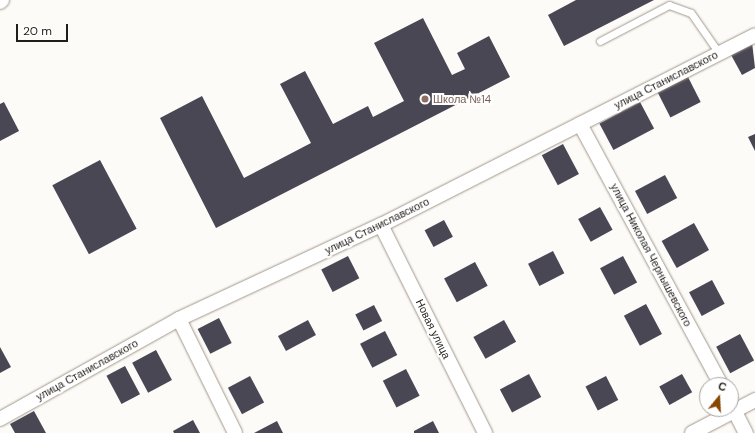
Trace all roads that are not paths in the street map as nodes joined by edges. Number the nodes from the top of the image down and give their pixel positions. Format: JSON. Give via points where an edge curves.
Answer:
{"nodes":[{"id":1,"x":755,"y":35,"type":"edge"},
{"id":2,"x":600,"y":41,"type":"dead end"},
{"id":3,"x":719,"y":54,"type":"junction"},
{"id":4,"x":580,"y":124,"type":"junction"},
{"id":5,"x":381,"y":225,"type":"junction"},
{"id":6,"x":179,"y":319,"type":"junction"},
{"id":7,"x":717,"y":377,"type":"edge"},
{"id":8,"x":755,"y":400,"type":"edge"},
{"id":9,"x":739,"y":405,"type":"edge"},
{"id":10,"x":717,"y":417,"type":"edge"},
{"id":11,"x":738,"y":417,"type":"edge"},
{"id":12,"x":0,"y":419,"type":"edge"},
{"id":13,"x":235,"y":433,"type":"edge"},
{"id":14,"x":485,"y":433,"type":"edge"},
{"id":15,"x":692,"y":433,"type":"edge"},
{"id":16,"x":746,"y":433,"type":"edge"}],
"edges":[{"from":1,"to":3,"type":"street","name":"улица Станиславского"},
{"from":2,"to":3,"type":"lane","via":[[669,5],[691,13]]},
{"from":3,"to":4,"type":"street","name":"улица Станиславского"},
{"from":4,"to":5,"type":"street","name":"улица Станиславского"},
{"from":4,"to":7,"type":"street","name":"улица Николая Чернышевского"},
{"from":5,"to":6,"type":"street","name":"улица Станиславского"},
{"from":5,"to":14,"type":"street","name":"Новая улица"},
{"from":6,"to":12,"type":"street","name":"улица Станиславского"},
{"from":6,"to":13,"type":"street"},
{"from":8,"to":9,"type":"street"},
{"from":10,"to":15,"type":"street"},
{"from":11,"to":16,"type":"street"}]}
